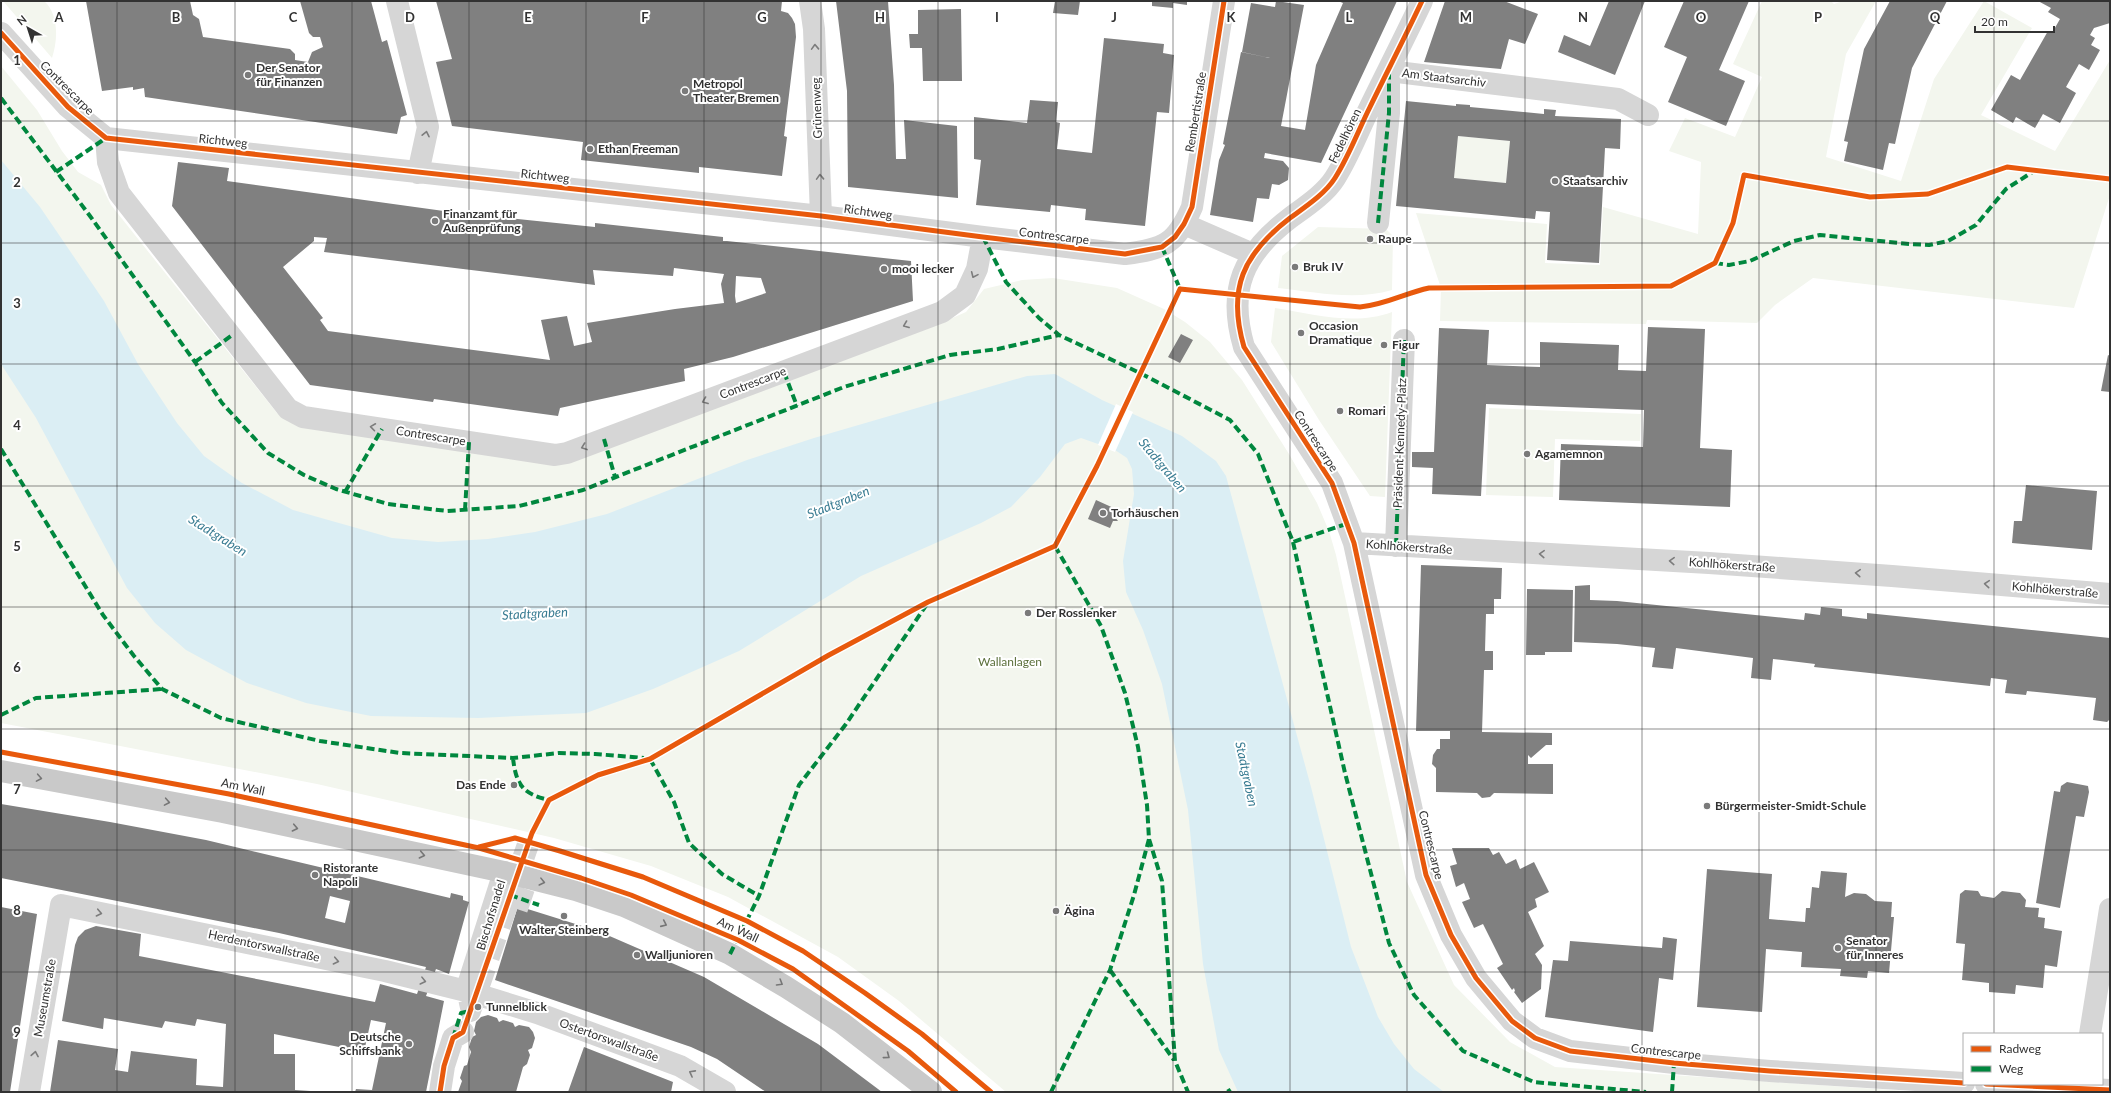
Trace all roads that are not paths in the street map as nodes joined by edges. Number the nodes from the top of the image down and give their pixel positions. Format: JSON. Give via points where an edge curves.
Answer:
{"nodes":[{"id":1,"x":397,"y":1,"type":"edge"},
{"id":2,"x":810,"y":1,"type":"edge"},
{"id":3,"x":1224,"y":1,"type":"edge"},
{"id":4,"x":1422,"y":1,"type":"edge"},
{"id":5,"x":1,"y":33,"type":"edge"},
{"id":6,"x":1389,"y":71,"type":"junction"},
{"id":7,"x":1648,"y":115,"type":"dead end"},
{"id":8,"x":106,"y":138,"type":"junction"},
{"id":9,"x":418,"y":173,"type":"junction"},
{"id":10,"x":821,"y":216,"type":"junction"},
{"id":11,"x":1378,"y":223,"type":"dead end"},
{"id":12,"x":1184,"y":224,"type":"junction"},
{"id":13,"x":983,"y":238,"type":"junction"},
{"id":14,"x":1253,"y":254,"type":"junction"},
{"id":15,"x":1404,"y":340,"type":"dead end"},
{"id":16,"x":1354,"y":543,"type":"junction"},
{"id":17,"x":1396,"y":546,"type":"junction"},
{"id":18,"x":2110,"y":594,"type":"edge"},
{"id":19,"x":1,"y":772,"type":"edge"},
{"id":20,"x":504,"y":872,"type":"junction"},
{"id":21,"x":61,"y":905,"type":"joint"},
{"id":22,"x":2110,"y":909,"type":"edge"},
{"id":23,"x":466,"y":991,"type":"junction"},
{"id":24,"x":459,"y":1028,"type":"tunnel mouth"},
{"id":25,"x":2090,"y":1033,"type":"edge"},
{"id":26,"x":1963,"y":1083,"type":"edge"},
{"id":27,"x":2018,"y":1085,"type":"edge"},
{"id":28,"x":2081,"y":1087,"type":"edge"},
{"id":29,"x":2110,"y":1090,"type":"edge"},
{"id":30,"x":29,"y":1092,"type":"edge"},
{"id":31,"x":440,"y":1092,"type":"edge"},
{"id":32,"x":726,"y":1092,"type":"edge"},
{"id":33,"x":931,"y":1092,"type":"edge"}],
"edges":[{"from":9,"to":1,"type":"street","one_way":true,"via":[[428,127]]},
{"from":10,"to":2,"type":"street","name":"Grünenweg","one_way":true,"via":[[814,30]]},
{"from":3,"to":12,"type":"street","name":"Rembertistraße","via":[[1192,207]]},
{"from":4,"to":6,"type":"street","name":"Fedelhören"},
{"from":5,"to":8,"type":"street","name":"Contrescarpe","via":[[68,107]]},
{"from":6,"to":7,"type":"street","name":"Am Staatsarchiv","via":[[1618,99]]},
{"from":6,"to":11,"type":"street","name":"Am Staatsarchiv","via":[[1389,113]]},
{"from":6,"to":14,"type":"street","name":"Fedelhören","via":[[1334,180],[1310,204],[1268,235]]},
{"from":8,"to":9,"type":"street","name":"Richtweg"},
{"from":13,"to":8,"type":"street","name":"Contrescarpe","one_way":true,"via":[[977,269],[965,295],[942,312],[567,453],[555,455],[302,417],[288,410],[119,193],[108,162]]},
{"from":9,"to":10,"type":"street","name":"Richtweg"},
{"from":10,"to":13,"type":"street","name":"Richtweg"},
{"from":12,"to":13,"type":"street","name":"Contrescarpe","via":[[1175,237],[1162,247],[1125,254]]},
{"from":12,"to":14,"type":"street"},
{"from":14,"to":16,"type":"street","name":"Contrescarpe","via":[[1240,282],[1237,300],[1238,326],[1244,347],[1332,483]]},
{"from":15,"to":17,"type":"street","name":"Präsident-Kennedy-Platz"},
{"from":16,"to":17,"type":"street","name":"Kohlhökerstraße"},
{"from":16,"to":26,"type":"street","name":"Contrescarpe","via":[[1426,875],[1451,935],[1476,978],[1512,1021],[1535,1038],[1570,1051],[1674,1063]]},
{"from":18,"to":17,"type":"street","name":"Kohlhökerstraße","one_way":true,"via":[[1709,563]]},
{"from":19,"to":20,"type":"main road","name":"Am Wall","one_way":true,"via":[[223,812]]},
{"from":20,"to":23,"type":"street","name":"Bischofsnadel"},
{"from":20,"to":33,"type":"main road","name":"Am Wall","one_way":true,"via":[[576,890],[624,906],[730,954],[842,1022]]},
{"from":21,"to":23,"type":"street","name":"Herdentorswallstraße","one_way":true,"via":[[385,971]]},
{"from":30,"to":21,"type":"street","name":"Museumstraße","one_way":true},
{"from":22,"to":25,"type":"street"},
{"from":32,"to":23,"type":"street","name":"Ostertorswallstraße","one_way":true,"via":[[680,1066],[537,1013]]},
{"from":24,"to":31,"type":"street","via":[[444,1066]]},
{"from":27,"to":28,"type":"street"},
{"from":28,"to":29,"type":"street"}]}
